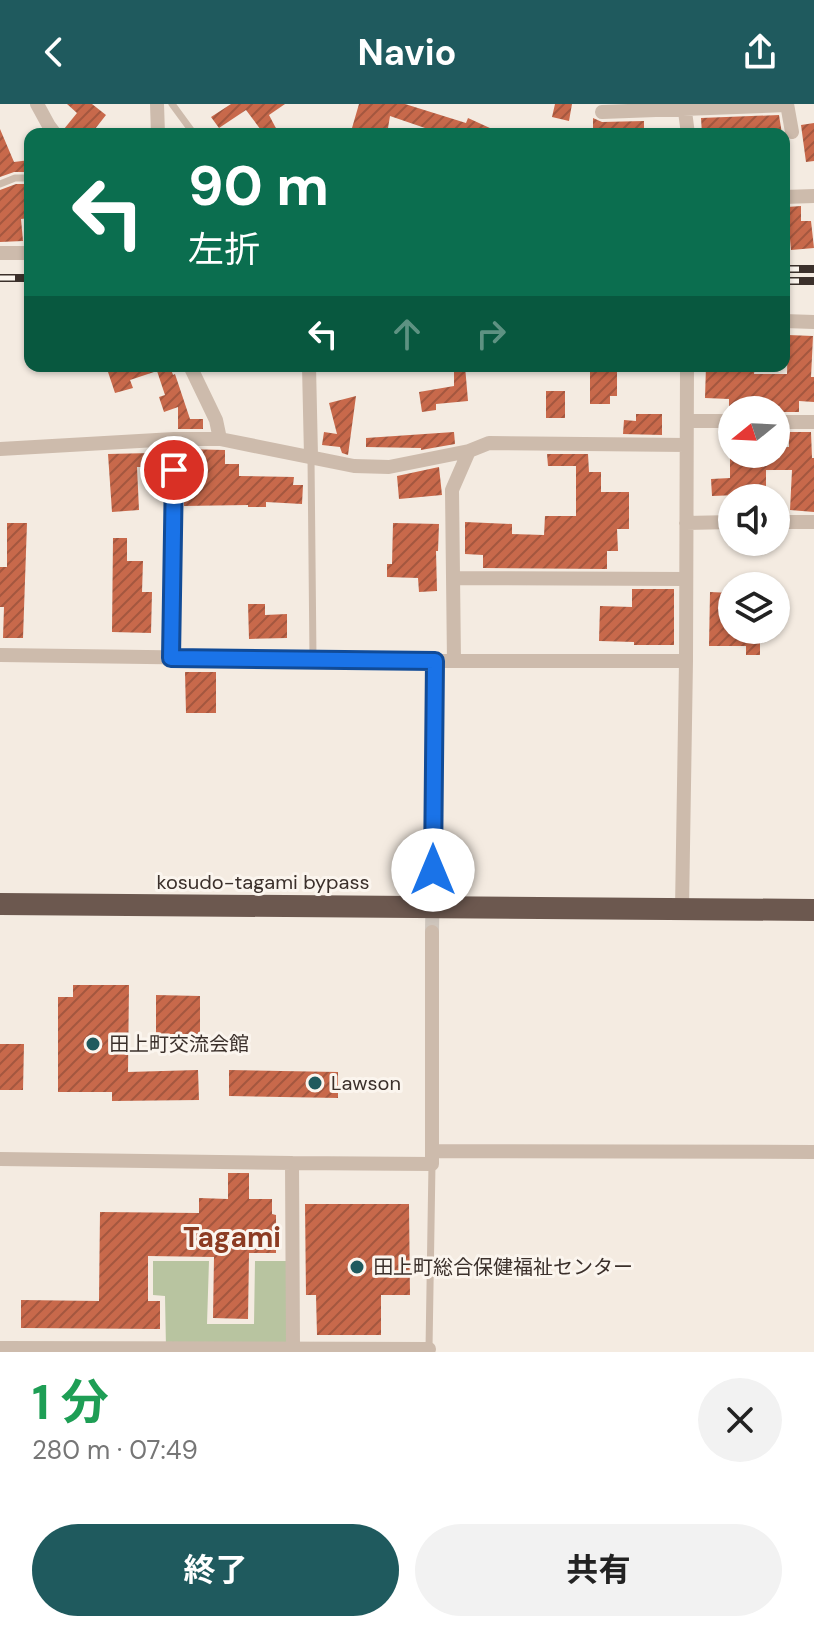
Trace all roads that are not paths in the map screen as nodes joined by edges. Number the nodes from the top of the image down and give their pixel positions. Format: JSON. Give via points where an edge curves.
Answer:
{"nodes":[{"id":1,"x":37,"y":104,"type":"edge"},
{"id":2,"x":157,"y":104,"type":"edge"},
{"id":3,"x":172,"y":104,"type":"edge"},
{"id":4,"x":787,"y":104,"type":"edge"},
{"id":5,"x":684,"y":106,"type":"edge"},
{"id":6,"x":602,"y":112,"type":"dead end"},
{"id":7,"x":50,"y":128,"type":"edge"},
{"id":8,"x":158,"y":128,"type":"edge"},
{"id":9,"x":190,"y":128,"type":"edge"},
{"id":10,"x":687,"y":128,"type":"edge"},
{"id":11,"x":792,"y":132,"type":"dead end"},
{"id":12,"x":24,"y":178,"type":"edge"},
{"id":13,"x":0,"y":184,"type":"edge"},
{"id":14,"x":814,"y":196,"type":"edge"},
{"id":15,"x":790,"y":197,"type":"edge"},
{"id":16,"x":0,"y":253,"type":"edge"},
{"id":17,"x":24,"y":253,"type":"edge"},
{"id":18,"x":790,"y":321,"type":"edge"},
{"id":19,"x":814,"y":322,"type":"edge"},
{"id":20,"x":193,"y":372,"type":"edge"},
{"id":21,"x":309,"y":372,"type":"edge"},
{"id":22,"x":687,"y":372,"type":"edge"},
{"id":23,"x":687,"y":421,"type":"junction"},
{"id":24,"x":718,"y":421,"type":"edge"},
{"id":25,"x":790,"y":422,"type":"edge"},
{"id":26,"x":814,"y":422,"type":"edge"},
{"id":27,"x":174,"y":439,"type":"junction"},
{"id":28,"x":220,"y":439,"type":"junction"},
{"id":29,"x":686,"y":445,"type":"junction"},
{"id":30,"x":0,"y":449,"type":"edge"},
{"id":31,"x":469,"y":451,"type":"junction"},
{"id":32,"x":311,"y":456,"type":"junction"},
{"id":33,"x":718,"y":522,"type":"edge"},
{"id":34,"x":790,"y":522,"type":"edge"},
{"id":35,"x":814,"y":522,"type":"edge"},
{"id":36,"x":686,"y":523,"type":"junction"},
{"id":37,"x":454,"y":578,"type":"junction"},
{"id":38,"x":685,"y":579,"type":"junction"},
{"id":39,"x":0,"y":655,"type":"edge"},
{"id":40,"x":171,"y":658,"type":"junction"},
{"id":41,"x":313,"y":659,"type":"junction"},
{"id":42,"x":435,"y":661,"type":"junction"},
{"id":43,"x":454,"y":661,"type":"junction"},
{"id":44,"x":686,"y":661,"type":"junction"},
{"id":45,"x":433,"y":870,"type":"tunnel mouth"},
{"id":46,"x":0,"y":904,"type":"edge"},
{"id":47,"x":682,"y":909,"type":"junction"},
{"id":48,"x":814,"y":910,"type":"edge"},
{"id":49,"x":432,"y":932,"type":"tunnel mouth"},
{"id":50,"x":814,"y":1152,"type":"edge"},
{"id":51,"x":432,"y":1157,"type":"junction"},
{"id":52,"x":0,"y":1159,"type":"edge"},
{"id":53,"x":292,"y":1163,"type":"junction"},
{"id":54,"x":0,"y":1348,"type":"edge"},
{"id":55,"x":293,"y":1349,"type":"junction"},
{"id":56,"x":429,"y":1351,"type":"edge"}],
"edges":[{"from":1,"to":7,"type":"street"},
{"from":2,"to":8,"type":"street"},
{"from":3,"to":9,"type":"lane"},
{"from":4,"to":5,"type":"street"},
{"from":4,"to":11,"type":"street"},
{"from":5,"to":6,"type":"street"},
{"from":5,"to":10,"type":"street"},
{"from":12,"to":13,"type":"lane"},
{"from":14,"to":15,"type":"street"},
{"from":16,"to":17,"type":"street"},
{"from":18,"to":19,"type":"street"},
{"from":20,"to":28,"type":"street"},
{"from":21,"to":32,"type":"street"},
{"from":22,"to":23,"type":"street"},
{"from":23,"to":24,"type":"street"},
{"from":23,"to":29,"type":"street"},
{"from":25,"to":26,"type":"street"},
{"from":27,"to":28,"type":"street"},
{"from":27,"to":30,"type":"street"},
{"from":27,"to":40,"type":"street"},
{"from":28,"to":32,"type":"street"},
{"from":29,"to":31,"type":"street","via":[[489,443]]},
{"from":29,"to":36,"type":"street"},
{"from":31,"to":32,"type":"street","via":[[389,467]]},
{"from":31,"to":37,"type":"street","via":[[452,490]]},
{"from":32,"to":41,"type":"lane"},
{"from":33,"to":36,"type":"street"},
{"from":34,"to":35,"type":"street"},
{"from":36,"to":38,"type":"street"},
{"from":37,"to":38,"type":"street"},
{"from":37,"to":43,"type":"street"},
{"from":38,"to":44,"type":"street"},
{"from":39,"to":40,"type":"street"},
{"from":40,"to":41,"type":"street"},
{"from":41,"to":42,"type":"street"},
{"from":42,"to":43,"type":"street"},
{"from":42,"to":45,"type":"street"},
{"from":43,"to":44,"type":"street"},
{"from":44,"to":47,"type":"street"},
{"from":46,"to":47,"type":"highway","name":"kosudo-tagami bypass"},
{"from":47,"to":48,"type":"highway","name":"kosudo-tagami bypass"},
{"from":49,"to":51,"type":"street"},
{"from":50,"to":51,"type":"street"},
{"from":51,"to":53,"type":"street"},
{"from":51,"to":56,"type":"lane"},
{"from":52,"to":53,"type":"street"},
{"from":53,"to":55,"type":"street"},
{"from":54,"to":55,"type":"street"},
{"from":55,"to":56,"type":"street"}]}
